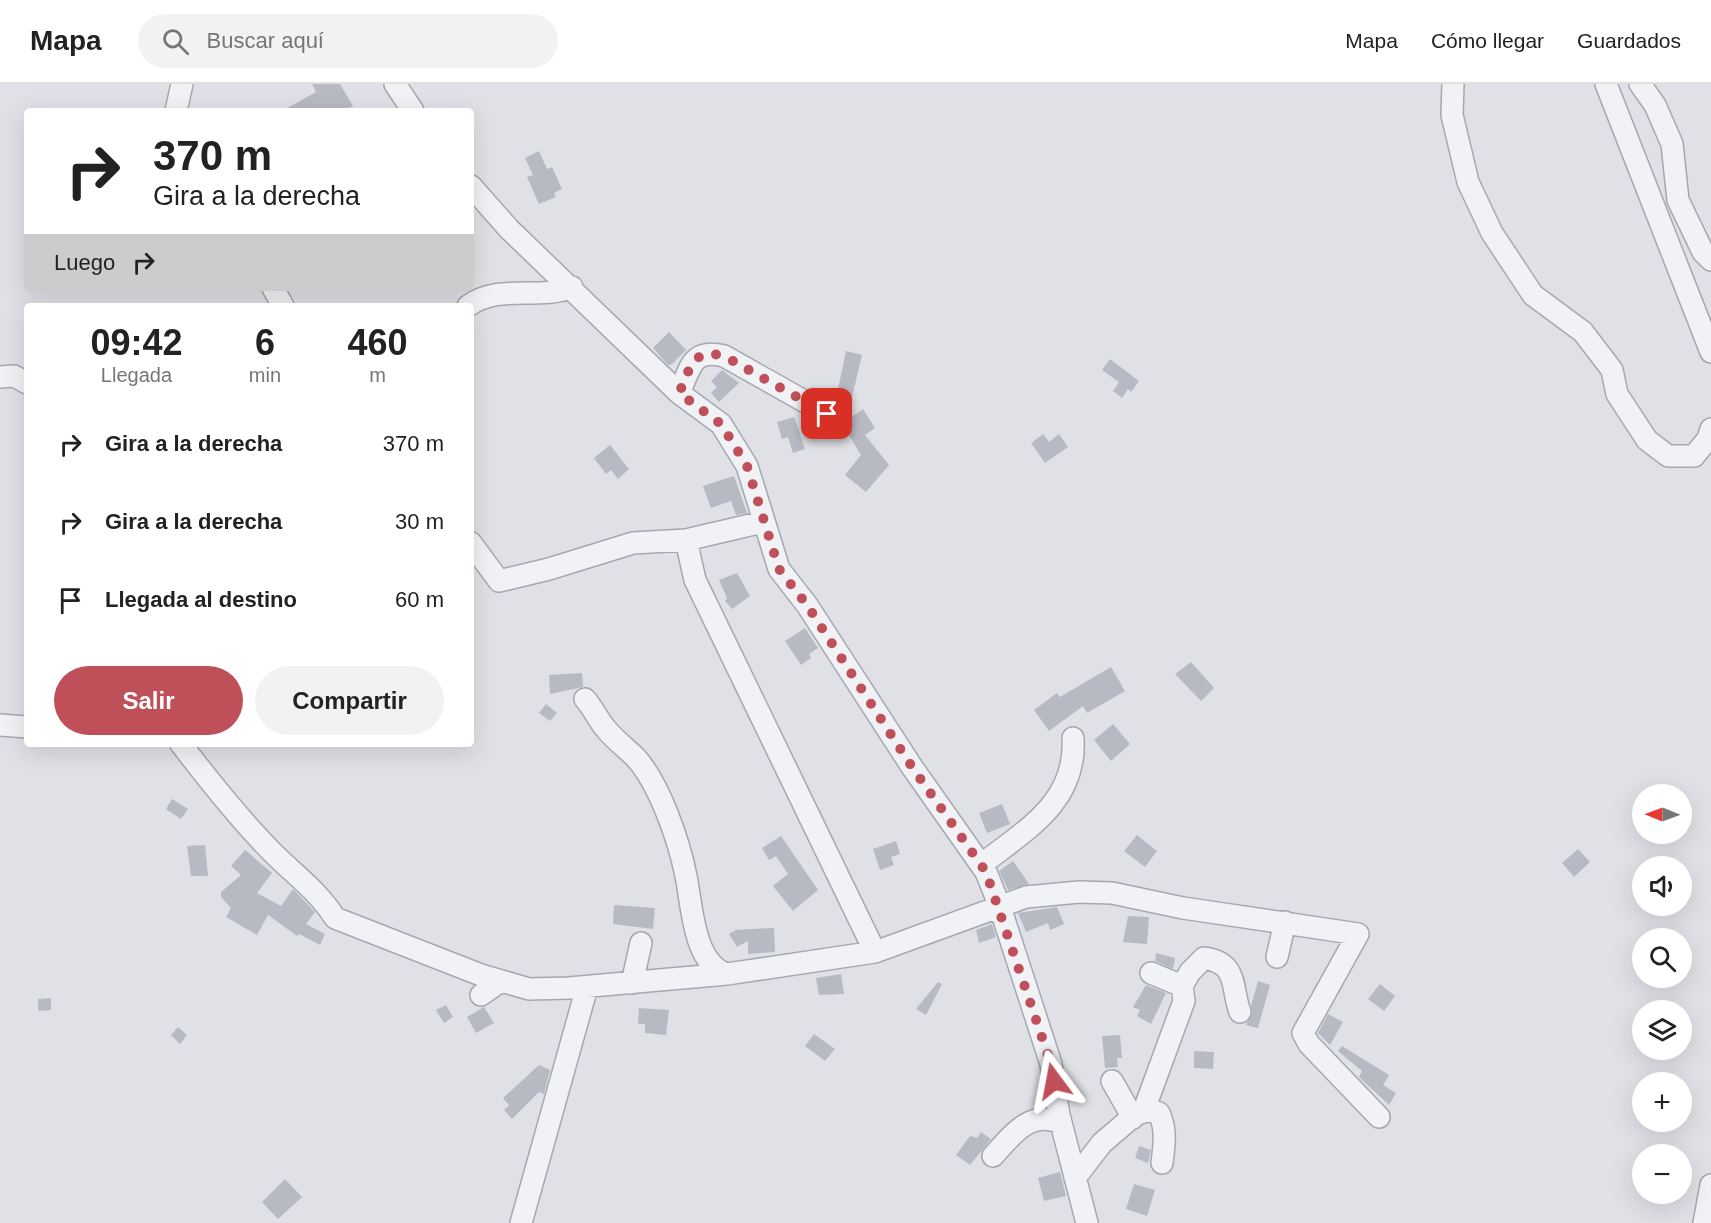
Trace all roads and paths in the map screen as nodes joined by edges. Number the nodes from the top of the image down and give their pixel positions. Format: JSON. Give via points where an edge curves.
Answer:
{"nodes":[{"id":1,"x":183,"y":84,"type":"edge"},
{"id":2,"x":395,"y":84,"type":"edge"},
{"id":3,"x":1453,"y":84,"type":"edge"},
{"id":4,"x":1606,"y":84,"type":"edge"},
{"id":5,"x":1640,"y":84,"type":"edge"},
{"id":6,"x":177,"y":108,"type":"edge"},
{"id":7,"x":412,"y":108,"type":"edge"},
{"id":8,"x":474,"y":189,"type":"edge"},
{"id":9,"x":1711,"y":260,"type":"edge"},
{"id":10,"x":572,"y":287,"type":"junction"},
{"id":11,"x":474,"y":303,"type":"edge"},
{"id":12,"x":1711,"y":352,"type":"edge"},
{"id":13,"x":0,"y":377,"type":"edge"},
{"id":14,"x":24,"y":381,"type":"edge"},
{"id":15,"x":679,"y":393,"type":"junction"},
{"id":16,"x":836,"y":427,"type":"dead end"},
{"id":17,"x":1711,"y":429,"type":"edge"},
{"id":18,"x":763,"y":522,"type":"junction"},
{"id":19,"x":686,"y":540,"type":"junction"},
{"id":20,"x":474,"y":547,"type":"edge"},
{"id":21,"x":585,"y":699,"type":"dead end"},
{"id":22,"x":0,"y":724,"type":"edge"},
{"id":23,"x":24,"y":728,"type":"edge"},
{"id":24,"x":1073,"y":738,"type":"dead end"},
{"id":25,"x":183,"y":747,"type":"edge"},
{"id":26,"x":981,"y":865,"type":"junction"},
{"id":27,"x":1000,"y":907,"type":"junction"},
{"id":28,"x":1286,"y":922,"type":"junction"},
{"id":29,"x":641,"y":943,"type":"dead end"},
{"id":30,"x":875,"y":952,"type":"junction"},
{"id":31,"x":1277,"y":957,"type":"dead end"},
{"id":32,"x":1151,"y":973,"type":"dead end"},
{"id":33,"x":727,"y":974,"type":"junction"},
{"id":34,"x":501,"y":981,"type":"junction"},
{"id":35,"x":632,"y":983,"type":"junction"},
{"id":36,"x":1182,"y":986,"type":"junction"},
{"id":37,"x":587,"y":987,"type":"junction"},
{"id":38,"x":481,"y":995,"type":"dead end"},
{"id":39,"x":1240,"y":1012,"type":"dead end"},
{"id":40,"x":1112,"y":1081,"type":"dead end"},
{"id":41,"x":1139,"y":1114,"type":"junction"},
{"id":42,"x":1379,"y":1117,"type":"dead end"},
{"id":43,"x":1061,"y":1123,"type":"junction"},
{"id":44,"x":993,"y":1156,"type":"dead end"},
{"id":45,"x":1162,"y":1164,"type":"dead end"},
{"id":46,"x":1075,"y":1178,"type":"junction"},
{"id":47,"x":1711,"y":1185,"type":"edge"},
{"id":48,"x":521,"y":1223,"type":"edge"},
{"id":49,"x":1087,"y":1223,"type":"edge"},
{"id":50,"x":1704,"y":1223,"type":"edge"}],
"edges":[{"from":1,"to":6,"type":"street"},
{"from":2,"to":7,"type":"street"},
{"from":3,"to":17,"type":"street","via":[[1452,115],[1468,182],[1492,233],[1533,295],[1584,332],[1612,370],[1617,394],[1647,440],[1668,456],[1694,456]]},
{"from":4,"to":12,"type":"street"},
{"from":5,"to":9,"type":"street","via":[[1655,105],[1672,144],[1678,200],[1703,252]]},
{"from":8,"to":10,"type":"street","via":[[509,229]]},
{"from":10,"to":11,"type":"street","via":[[560,292],[487,296]]},
{"from":10,"to":15,"type":"street"},
{"from":13,"to":14,"type":"street","via":[[14,376]]},
{"from":15,"to":16,"type":"street","via":[[695,358],[714,353],[827,414]]},
{"from":15,"to":18,"type":"street","via":[[721,424],[747,466]]},
{"from":18,"to":19,"type":"street"},
{"from":18,"to":26,"type":"street","via":[[779,569]]},
{"from":19,"to":20,"type":"street","via":[[633,543],[549,570],[499,581]]},
{"from":19,"to":30,"type":"street","via":[[695,580]]},
{"from":21,"to":33,"type":"street","via":[[607,731],[638,760],[651,780],[684,870],[697,937],[710,961]]},
{"from":22,"to":23,"type":"street"},
{"from":24,"to":26,"type":"street","via":[[1070,778],[1063,791],[1022,837]]},
{"from":25,"to":34,"type":"street","via":[[273,852],[325,901],[335,918]]},
{"from":26,"to":27,"type":"street"},
{"from":27,"to":28,"type":"street","via":[[1026,897],[1104,892]]},
{"from":27,"to":30,"type":"street"},
{"from":27,"to":43,"type":"street","via":[[1051,1064]]},
{"from":28,"to":31,"type":"street"},
{"from":28,"to":42,"type":"street","via":[[1358,934],[1303,1034]]},
{"from":29,"to":35,"type":"street"},
{"from":30,"to":33,"type":"street"},
{"from":32,"to":36,"type":"street"},
{"from":33,"to":35,"type":"street"},
{"from":34,"to":37,"type":"street","via":[[529,989]]},
{"from":34,"to":38,"type":"street"},
{"from":35,"to":37,"type":"street"},
{"from":36,"to":39,"type":"street","via":[[1204,958],[1217,960],[1230,972]]},
{"from":36,"to":41,"type":"street","via":[[1184,1001]]},
{"from":37,"to":48,"type":"street"},
{"from":40,"to":41,"type":"street"},
{"from":41,"to":45,"type":"street","via":[[1159,1113],[1165,1138]]},
{"from":41,"to":46,"type":"street","via":[[1102,1143]]},
{"from":43,"to":44,"type":"street","via":[[1027,1122]]},
{"from":43,"to":46,"type":"street"},
{"from":46,"to":49,"type":"street"},
{"from":47,"to":50,"type":"street"}]}
